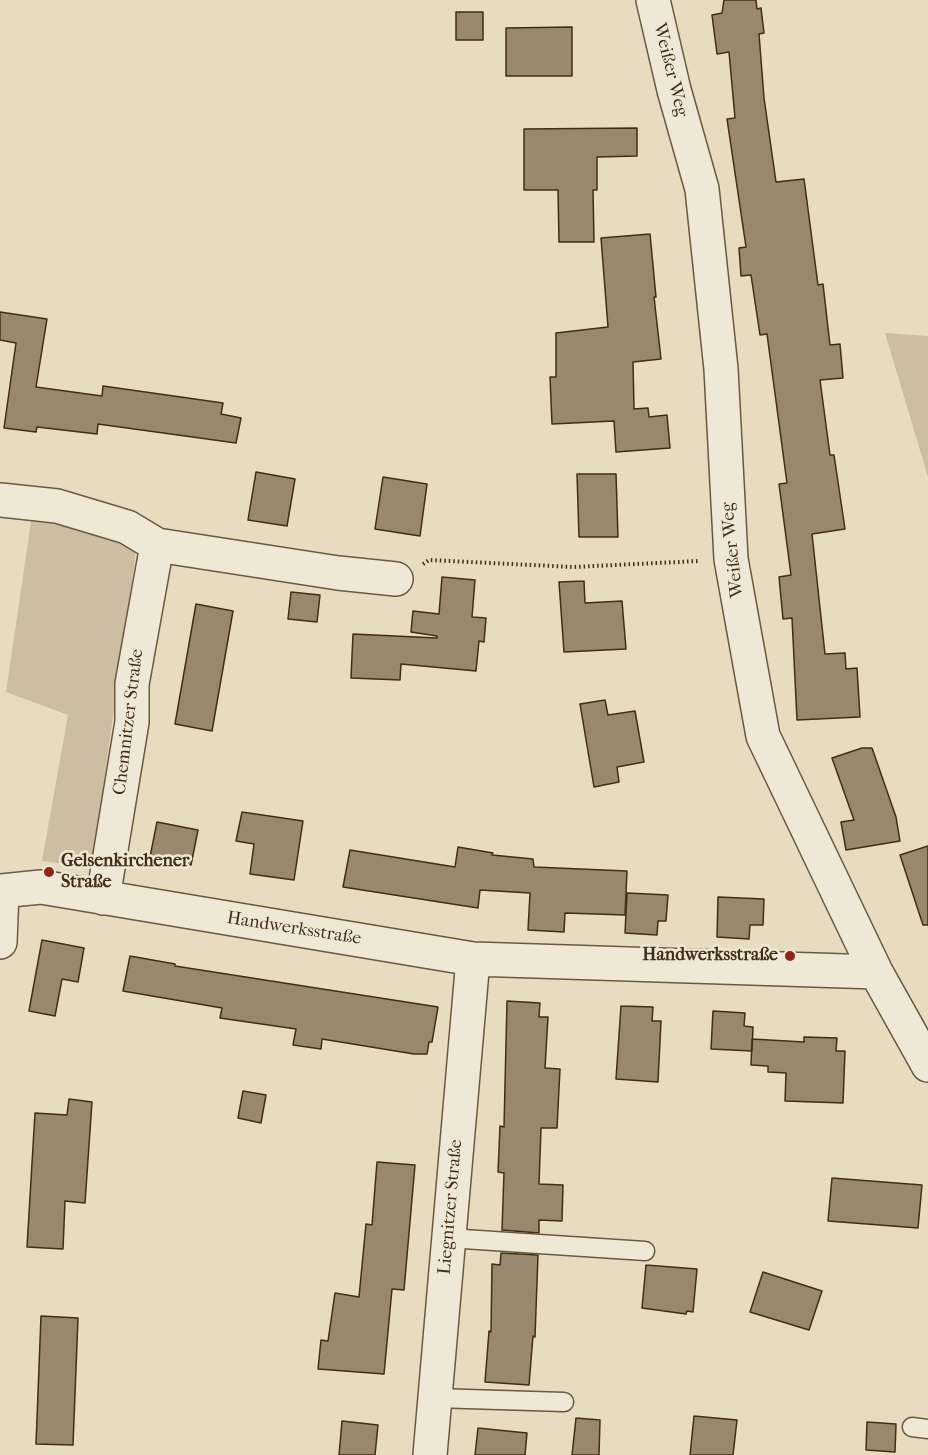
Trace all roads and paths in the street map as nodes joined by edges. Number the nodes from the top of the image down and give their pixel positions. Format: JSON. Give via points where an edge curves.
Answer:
{"nodes":[{"id":1,"x":653,"y":0,"type":"edge"},
{"id":2,"x":0,"y":500,"type":"edge"},
{"id":3,"x":157,"y":545,"type":"junction"},
{"id":4,"x":731,"y":559,"type":"junction"},
{"id":5,"x":396,"y":579,"type":"joint"},
{"id":6,"x":1,"y":891,"type":"edge"},
{"id":7,"x":103,"y":898,"type":"junction"},
{"id":8,"x":0,"y":942,"type":"edge"},
{"id":9,"x":472,"y":959,"type":"junction"},
{"id":10,"x":876,"y":972,"type":"junction"},
{"id":11,"x":928,"y":1065,"type":"edge"},
{"id":12,"x":448,"y":1238,"type":"junction"},
{"id":13,"x":645,"y":1251,"type":"dead end"},
{"id":14,"x":435,"y":1398,"type":"junction"},
{"id":15,"x":564,"y":1402,"type":"dead end"},
{"id":16,"x":430,"y":1455,"type":"edge"}],
"edges":[{"from":1,"to":4,"type":"street","name":"Weißer Weg","via":[[702,189],[721,369]]},
{"from":2,"to":3,"type":"street","via":[[57,506],[127,527]]},
{"from":3,"to":5,"type":"street"},
{"from":3,"to":7,"type":"street","name":"Chemnitzer Straße","via":[[132,684],[132,722]]},
{"from":4,"to":5,"type":"path","via":[[573,567],[429,560]]},
{"from":4,"to":10,"type":"street","name":"Weißer Weg","via":[[763,736]]},
{"from":6,"to":7,"type":"street","name":"Handwerksstraße","via":[[41,887]]},
{"from":6,"to":8,"type":"street"},
{"from":7,"to":9,"type":"street","name":"Handwerksstraße"},
{"from":9,"to":10,"type":"street","name":"Handwerksstraße"},
{"from":9,"to":12,"type":"street","name":"Liegnitzer Straße"},
{"from":10,"to":11,"type":"street","name":"Weißer Weg"},
{"from":12,"to":13,"type":"lane"},
{"from":12,"to":14,"type":"street","name":"Liegnitzer Straße"},
{"from":14,"to":15,"type":"lane"},
{"from":14,"to":16,"type":"street","name":"Liegnitzer Straße"}]}
